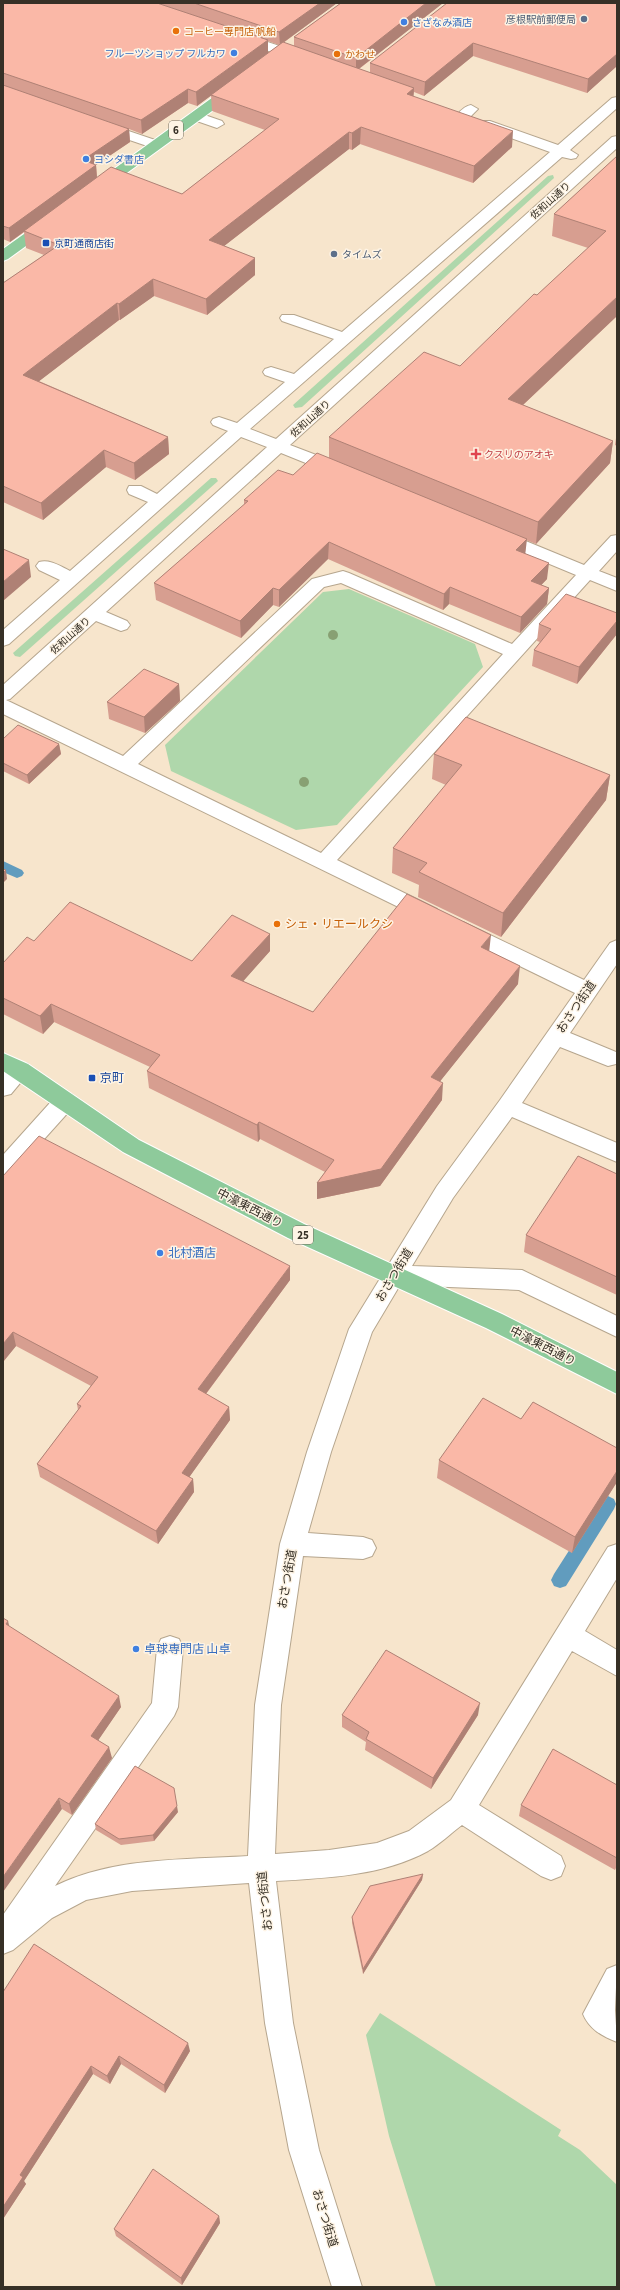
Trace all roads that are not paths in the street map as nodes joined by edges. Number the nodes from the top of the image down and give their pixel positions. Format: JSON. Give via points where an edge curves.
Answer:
{"nodes":[{"id":1,"x":229,"y":34,"type":"edge"},
{"id":2,"x":296,"y":42,"type":"edge"},
{"id":3,"x":283,"y":52,"type":"junction"},
{"id":4,"x":315,"y":63,"type":"edge"},
{"id":5,"x":267,"y":64,"type":"edge"},
{"id":6,"x":248,"y":78,"type":"edge"},
{"id":7,"x":617,"y":101,"type":"edge"},
{"id":8,"x":448,"y":110,"type":"edge"},
{"id":9,"x":196,"y":116,"type":"junction"},
{"id":10,"x":610,"y":116,"type":"edge"},
{"id":11,"x":86,"y":120,"type":"edge"},
{"id":12,"x":217,"y":124,"type":"dead end"},
{"id":13,"x":617,"y":140,"type":"edge"},
{"id":14,"x":156,"y":145,"type":"junction"},
{"id":15,"x":560,"y":151,"type":"junction"},
{"id":16,"x":591,"y":162,"type":"junction"},
{"id":17,"x":113,"y":176,"type":"junction"},
{"id":18,"x":132,"y":182,"type":"edge"},
{"id":19,"x":83,"y":198,"type":"edge"},
{"id":20,"x":64,"y":212,"type":"edge"},
{"id":21,"x":6,"y":251,"type":"edge"},
{"id":22,"x":288,"y":318,"type":"dead end"},
{"id":23,"x":344,"y":338,"type":"junction"},
{"id":24,"x":271,"y":372,"type":"dead end"},
{"id":25,"x":295,"y":380,"type":"junction"},
{"id":26,"x":219,"y":422,"type":"dead end"},
{"id":27,"x":238,"y":430,"type":"junction"},
{"id":28,"x":279,"y":446,"type":"junction"},
{"id":29,"x":356,"y":478,"type":"edge"},
{"id":30,"x":135,"y":490,"type":"dead end"},
{"id":31,"x":159,"y":501,"type":"junction"},
{"id":32,"x":486,"y":531,"type":"edge"},
{"id":33,"x":617,"y":540,"type":"edge"},
{"id":34,"x":45,"y":566,"type":"dead end"},
{"id":35,"x":587,"y":573,"type":"junction"},
{"id":36,"x":72,"y":578,"type":"junction"},
{"id":37,"x":617,"y":585,"type":"edge"},
{"id":38,"x":94,"y":613,"type":"junction"},
{"id":39,"x":121,"y":625,"type":"dead end"},
{"id":40,"x":3,"y":640,"type":"edge"},
{"id":41,"x":515,"y":652,"type":"junction"},
{"id":42,"x":3,"y":694,"type":"edge"},
{"id":43,"x":3,"y":706,"type":"edge"},
{"id":44,"x":125,"y":765,"type":"junction"},
{"id":45,"x":324,"y":862,"type":"junction"},
{"id":46,"x":617,"y":948,"type":"edge"},
{"id":47,"x":610,"y":971,"type":"edge"},
{"id":48,"x":587,"y":990,"type":"junction"},
{"id":49,"x":556,"y":1036,"type":"junction"},
{"id":50,"x":608,"y":1058,"type":"dead end"},
{"id":51,"x":11,"y":1066,"type":"edge"},
{"id":52,"x":3,"y":1088,"type":"edge"},
{"id":53,"x":64,"y":1101,"type":"junction"},
{"id":54,"x":508,"y":1106,"type":"junction"},
{"id":55,"x":617,"y":1153,"type":"edge"},
{"id":56,"x":3,"y":1170,"type":"edge"},
{"id":57,"x":395,"y":1275,"type":"junction"},
{"id":58,"x":617,"y":1327,"type":"edge"},
{"id":59,"x":617,"y":1384,"type":"edge"},
{"id":60,"x":293,"y":1544,"type":"junction"},
{"id":61,"x":363,"y":1548,"type":"dead end"},
{"id":62,"x":617,"y":1555,"type":"edge"},
{"id":63,"x":568,"y":1635,"type":"junction"},
{"id":64,"x":170,"y":1648,"type":"dead end"},
{"id":65,"x":617,"y":1664,"type":"edge"},
{"id":66,"x":461,"y":1809,"type":"junction"},
{"id":67,"x":552,"y":1866,"type":"dead end"},
{"id":68,"x":261,"y":1868,"type":"junction"},
{"id":69,"x":3,"y":1939,"type":"edge"},
{"id":70,"x":617,"y":1979,"type":"edge"},
{"id":71,"x":617,"y":2028,"type":"edge"},
{"id":72,"x":346,"y":2287,"type":"edge"}],
"edges":[{"from":1,"to":3,"type":"street"},
{"from":2,"to":3,"type":"main road"},
{"from":3,"to":4,"type":"street"},
{"from":3,"to":5,"type":"main road"},
{"from":6,"to":9,"type":"main road","number":"6"},
{"from":7,"to":10,"type":"street"},
{"from":8,"to":15,"type":"street","via":[[467,113]]},
{"from":9,"to":12,"type":"street"},
{"from":9,"to":14,"type":"main road","number":"6"},
{"from":10,"to":15,"type":"street"},
{"from":11,"to":14,"type":"street"},
{"from":13,"to":16,"type":"street","name":"佐和山通り"},
{"from":14,"to":17,"type":"main road","number":"6"},
{"from":15,"to":16,"type":"street"},
{"from":15,"to":23,"type":"street"},
{"from":16,"to":28,"type":"street","name":"佐和山通り"},
{"from":17,"to":18,"type":"street"},
{"from":17,"to":19,"type":"main road","number":"6"},
{"from":20,"to":21,"type":"main road"},
{"from":22,"to":23,"type":"street"},
{"from":23,"to":25,"type":"street"},
{"from":24,"to":25,"type":"street"},
{"from":25,"to":27,"type":"street"},
{"from":26,"to":27,"type":"street"},
{"from":27,"to":28,"type":"street"},
{"from":27,"to":31,"type":"street"},
{"from":28,"to":29,"type":"street"},
{"from":28,"to":38,"type":"street","name":"佐和山通り"},
{"from":30,"to":31,"type":"street"},
{"from":31,"to":36,"type":"street"},
{"from":32,"to":35,"type":"street"},
{"from":33,"to":35,"type":"street"},
{"from":34,"to":36,"type":"street"},
{"from":35,"to":37,"type":"street"},
{"from":35,"to":41,"type":"street"},
{"from":36,"to":40,"type":"street"},
{"from":38,"to":39,"type":"street"},
{"from":38,"to":42,"type":"street","name":"佐和山通り"},
{"from":41,"to":44,"type":"street","via":[[343,577],[318,583]]},
{"from":41,"to":45,"type":"street"},
{"from":43,"to":44,"type":"street","via":[[87,753]]},
{"from":44,"to":45,"type":"street","via":[[257,837]]},
{"from":45,"to":48,"type":"street","via":[[361,888]]},
{"from":46,"to":47,"type":"street","name":"おさつ街道"},
{"from":47,"to":48,"type":"street","name":"おさつ街道"},
{"from":48,"to":49,"type":"street","name":"おさつ街道"},
{"from":49,"to":50,"type":"street"},
{"from":49,"to":54,"type":"street","name":"おさつ街道"},
{"from":51,"to":52,"type":"street"},
{"from":51,"to":53,"type":"main road","name":"中濠東西通り","number":"25"},
{"from":53,"to":56,"type":"street"},
{"from":53,"to":57,"type":"main road","name":"中濠東西通り","number":"25","via":[[131,1146],[296,1231]]},
{"from":54,"to":55,"type":"street"},
{"from":54,"to":57,"type":"street","name":"おさつ街道","via":[[445,1192]]},
{"from":57,"to":58,"type":"street","via":[[522,1280]]},
{"from":57,"to":59,"type":"main road","name":"中濠東西通り","number":"25","via":[[494,1321]]},
{"from":57,"to":60,"type":"street","name":"おさつ街道","via":[[361,1329],[319,1452]]},
{"from":60,"to":61,"type":"street"},
{"from":60,"to":68,"type":"street","name":"おさつ街道","via":[[268,1706]]},
{"from":62,"to":63,"type":"street"},
{"from":63,"to":65,"type":"street"},
{"from":63,"to":66,"type":"street"},
{"from":64,"to":69,"type":"street","via":[[165,1707]]},
{"from":66,"to":67,"type":"street"},
{"from":66,"to":68,"type":"street","via":[[418,1841],[377,1857],[329,1864]]},
{"from":68,"to":69,"type":"street","via":[[132,1877],[83,1887],[42,1908]]},
{"from":68,"to":72,"type":"street","name":"おさつ街道","via":[[279,2024],[304,2150]]},
{"from":70,"to":71,"type":"street","via":[[597,2014]]}]}
